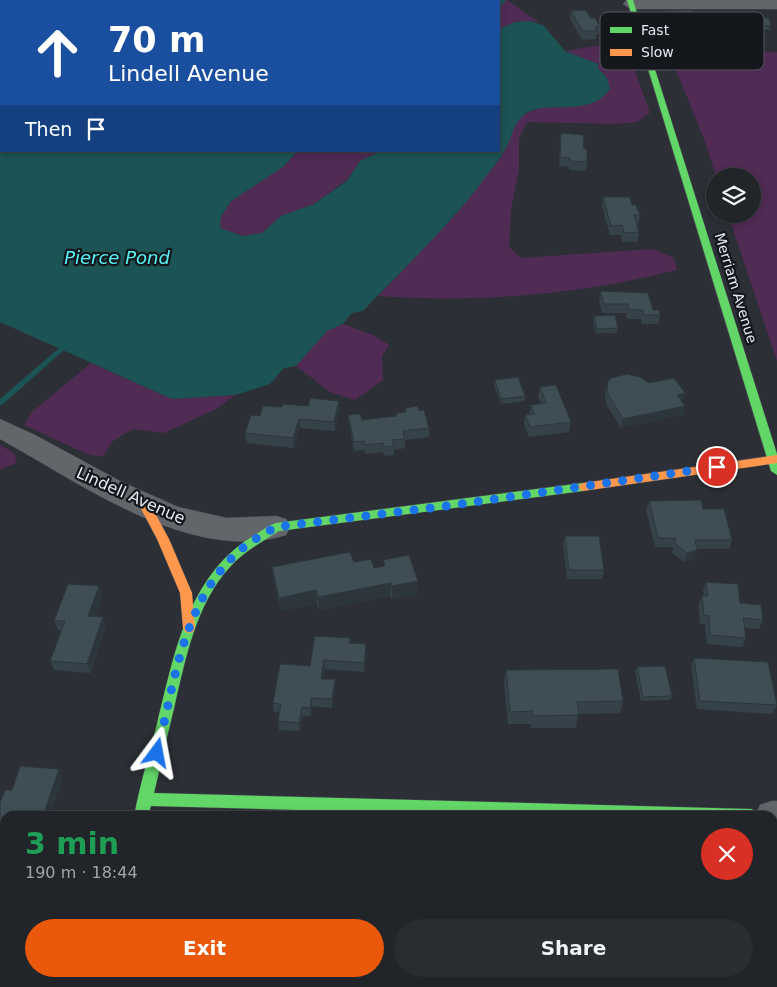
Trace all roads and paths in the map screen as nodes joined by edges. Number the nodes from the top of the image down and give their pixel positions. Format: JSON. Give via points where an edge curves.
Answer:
{"nodes":[{"id":1,"x":630,"y":2,"type":"edge"},
{"id":2,"x":777,"y":4,"type":"edge"},
{"id":3,"x":652,"y":70,"type":"edge"},
{"id":4,"x":9,"y":433,"type":"edge"},
{"id":5,"x":775,"y":459,"type":"edge"},
{"id":6,"x":777,"y":471,"type":"edge"},
{"id":7,"x":144,"y":504,"type":"junction"},
{"id":8,"x":276,"y":527,"type":"junction"},
{"id":9,"x":189,"y":632,"type":"junction"},
{"id":10,"x":146,"y":799,"type":"junction"},
{"id":11,"x":142,"y":811,"type":"edge"},
{"id":12,"x":574,"y":811,"type":"edge"}],
"edges":[{"from":1,"to":2,"type":"street"},
{"from":3,"to":5,"type":"main road","name":"Merriam Avenue"},
{"from":4,"to":7,"type":"street","name":"Lindell Avenue"},
{"from":5,"to":6,"type":"main road","name":"Merriam Avenue"},
{"from":5,"to":8,"type":"main road","name":"Lindell Avenue"},
{"from":7,"to":8,"type":"street","name":"Lindell Avenue","via":[[183,519],[226,529]]},
{"from":7,"to":9,"type":"main road","via":[[186,593]]},
{"from":8,"to":9,"type":"main road","via":[[251,542],[220,571],[204,593]]},
{"from":9,"to":10,"type":"main road","via":[[172,680]]},
{"from":10,"to":11,"type":"main road"},
{"from":10,"to":12,"type":"main road"}]}
